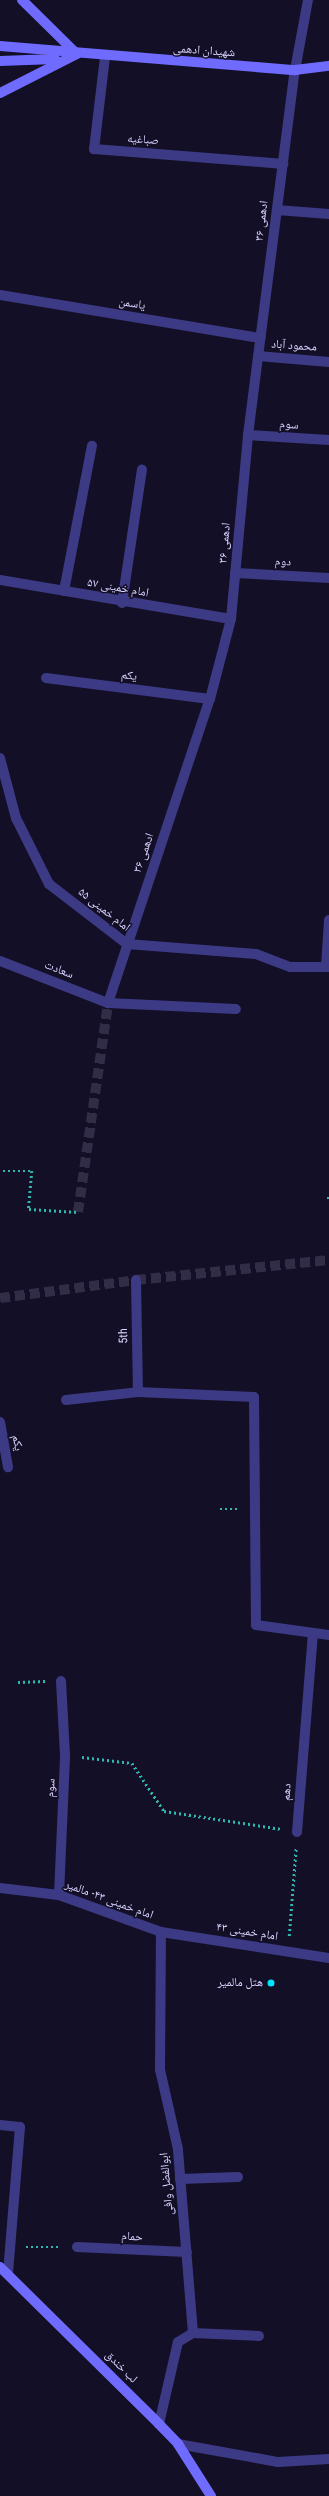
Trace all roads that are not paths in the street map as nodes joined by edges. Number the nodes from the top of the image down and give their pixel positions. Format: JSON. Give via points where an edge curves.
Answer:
{"nodes":[{"id":1,"x":22,"y":0,"type":"edge"},
{"id":2,"x":308,"y":0,"type":"edge"},
{"id":3,"x":0,"y":46,"type":"edge"},
{"id":4,"x":77,"y":54,"type":"junction"},
{"id":5,"x":105,"y":57,"type":"junction"},
{"id":6,"x":0,"y":61,"type":"edge"},
{"id":7,"x":329,"y":66,"type":"edge"},
{"id":8,"x":295,"y":70,"type":"junction"},
{"id":9,"x":0,"y":93,"type":"edge"},
{"id":10,"x":283,"y":164,"type":"junction"},
{"id":11,"x":276,"y":210,"type":"junction"},
{"id":12,"x":329,"y":214,"type":"edge"},
{"id":13,"x":0,"y":295,"type":"edge"},
{"id":14,"x":260,"y":338,"type":"junction"},
{"id":15,"x":258,"y":356,"type":"junction"},
{"id":16,"x":329,"y":362,"type":"edge"},
{"id":17,"x":248,"y":435,"type":"junction"},
{"id":18,"x":329,"y":440,"type":"edge"},
{"id":19,"x":92,"y":446,"type":"dead end"},
{"id":20,"x":142,"y":469,"type":"dead end"},
{"id":21,"x":235,"y":573,"type":"junction"},
{"id":22,"x":329,"y":578,"type":"edge"},
{"id":23,"x":0,"y":580,"type":"edge"},
{"id":24,"x":64,"y":591,"type":"junction"},
{"id":25,"x":122,"y":602,"type":"junction"},
{"id":26,"x":231,"y":619,"type":"junction"},
{"id":27,"x":46,"y":678,"type":"dead end"},
{"id":28,"x":210,"y":699,"type":"junction"},
{"id":29,"x":0,"y":758,"type":"edge"},
{"id":30,"x":329,"y":920,"type":"edge"},
{"id":31,"x":127,"y":944,"type":"junction"},
{"id":32,"x":0,"y":961,"type":"edge"},
{"id":33,"x":327,"y":967,"type":"edge"},
{"id":34,"x":108,"y":1003,"type":"junction"},
{"id":35,"x":236,"y":1009,"type":"dead end"},
{"id":36,"x":136,"y":1280,"type":"dead end"},
{"id":37,"x":138,"y":1392,"type":"junction"},
{"id":38,"x":66,"y":1400,"type":"dead end"},
{"id":39,"x":0,"y":1422,"type":"edge"},
{"id":40,"x":8,"y":1468,"type":"dead end"},
{"id":41,"x":313,"y":1634,"type":"junction"},
{"id":42,"x":329,"y":1636,"type":"edge"},
{"id":43,"x":61,"y":1681,"type":"road end"},
{"id":44,"x":297,"y":1832,"type":"road end"},
{"id":45,"x":0,"y":1888,"type":"edge"},
{"id":46,"x":59,"y":1895,"type":"junction"},
{"id":47,"x":161,"y":1932,"type":"junction"},
{"id":48,"x":329,"y":1958,"type":"edge"},
{"id":49,"x":0,"y":2125,"type":"edge"},
{"id":50,"x":238,"y":2176,"type":"dead end"},
{"id":51,"x":180,"y":2179,"type":"junction"},
{"id":52,"x":77,"y":2247,"type":"road end"},
{"id":53,"x":187,"y":2252,"type":"junction"},
{"id":54,"x":4,"y":2269,"type":"edge"},
{"id":55,"x":193,"y":2333,"type":"junction"},
{"id":56,"x":259,"y":2336,"type":"dead end"},
{"id":57,"x":159,"y":2424,"type":"junction"},
{"id":58,"x":178,"y":2444,"type":"junction"},
{"id":59,"x":329,"y":2459,"type":"edge"},
{"id":60,"x":211,"y":2496,"type":"edge"}],
"edges":[{"from":1,"to":4,"type":"street"},
{"from":2,"to":8,"type":"street","name":"ادهمی ۳۶"},
{"from":3,"to":4,"type":"street","name":"شهیدان ادهمی"},
{"from":4,"to":5,"type":"street","name":"شهیدان ادهمی"},
{"from":4,"to":6,"type":"street","via":[[44,61]]},
{"from":4,"to":9,"type":"street"},
{"from":5,"to":8,"type":"street","name":"شهیدان ادهمی"},
{"from":5,"to":10,"type":"street","name":"صباغیه","via":[[94,149]]},
{"from":7,"to":8,"type":"street","name":"شهیدان ادهمی"},
{"from":8,"to":10,"type":"street","name":"ادهمی ۳۶"},
{"from":10,"to":11,"type":"street","name":"ادهمی ۳۶"},
{"from":11,"to":12,"type":"street"},
{"from":11,"to":14,"type":"street","name":"ادهمی ۳۶"},
{"from":13,"to":14,"type":"street","name":"یاسمن"},
{"from":14,"to":15,"type":"street","name":"ادهمی ۳۶"},
{"from":15,"to":16,"type":"street","name":"محمود آباد"},
{"from":15,"to":17,"type":"street","name":"ادهمی ۳۶"},
{"from":17,"to":18,"type":"street","name":"سوم"},
{"from":17,"to":21,"type":"street","name":"ادهمی ۳۶"},
{"from":19,"to":24,"type":"street"},
{"from":20,"to":25,"type":"street"},
{"from":21,"to":22,"type":"street","name":"دوم"},
{"from":21,"to":26,"type":"street","name":"ادهمی ۳۶"},
{"from":23,"to":24,"type":"street","name":"امام خمینی ۵۷"},
{"from":24,"to":25,"type":"street","name":"امام خمینی ۵۷"},
{"from":25,"to":26,"type":"street","name":"امام خمینی ۵۷"},
{"from":26,"to":28,"type":"street","name":"ادهمی ۳۶"},
{"from":27,"to":28,"type":"street","name":"یکم"},
{"from":28,"to":31,"type":"street","name":"ادهمی ۳۶"},
{"from":29,"to":31,"type":"street","name":"امام خمینی ۵۵","via":[[16,818],[49,884]]},
{"from":30,"to":33,"type":"street"},
{"from":31,"to":33,"type":"street","name":"امام خمینی ۵۵","via":[[256,954],[290,967]]},
{"from":31,"to":34,"type":"street","name":"ادهمی ۳۶"},
{"from":32,"to":34,"type":"street","name":"سعادت"},
{"from":34,"to":35,"type":"street","name":"سعادت"},
{"from":36,"to":37,"type":"street","name":"5th"},
{"from":37,"to":38,"type":"street"},
{"from":37,"to":41,"type":"street","via":[[254,1397],[256,1625]]},
{"from":39,"to":40,"type":"street","name":"یکم"},
{"from":41,"to":42,"type":"street"},
{"from":41,"to":44,"type":"street","name":"دهم"},
{"from":43,"to":46,"type":"street","name":"سوم","via":[[65,1755]]},
{"from":45,"to":46,"type":"street","name":"امام خمینی ۴۳- مالمیر"},
{"from":46,"to":47,"type":"street","name":"امام خمینی ۴۳- مالمیر"},
{"from":47,"to":48,"type":"street","name":"امام خمینی ۴۳"},
{"from":47,"to":51,"type":"street","name":"ابوالفضل وافی","via":[[160,2070],[178,2149]]},
{"from":49,"to":54,"type":"street","via":[[20,2128],[11,2246]]},
{"from":50,"to":51,"type":"street"},
{"from":51,"to":53,"type":"street","name":"ابوالفضل وافی"},
{"from":52,"to":53,"type":"street","name":"حمام"},
{"from":53,"to":55,"type":"street","name":"ابوالفضل وافی"},
{"from":54,"to":57,"type":"street","name":"لب خندق"},
{"from":55,"to":56,"type":"street"},
{"from":55,"to":57,"type":"street","via":[[178,2342]]},
{"from":57,"to":58,"type":"street","name":"لب خندق"},
{"from":58,"to":59,"type":"street","via":[[278,2462]]},
{"from":58,"to":60,"type":"street","name":"لب خندق"}]}
